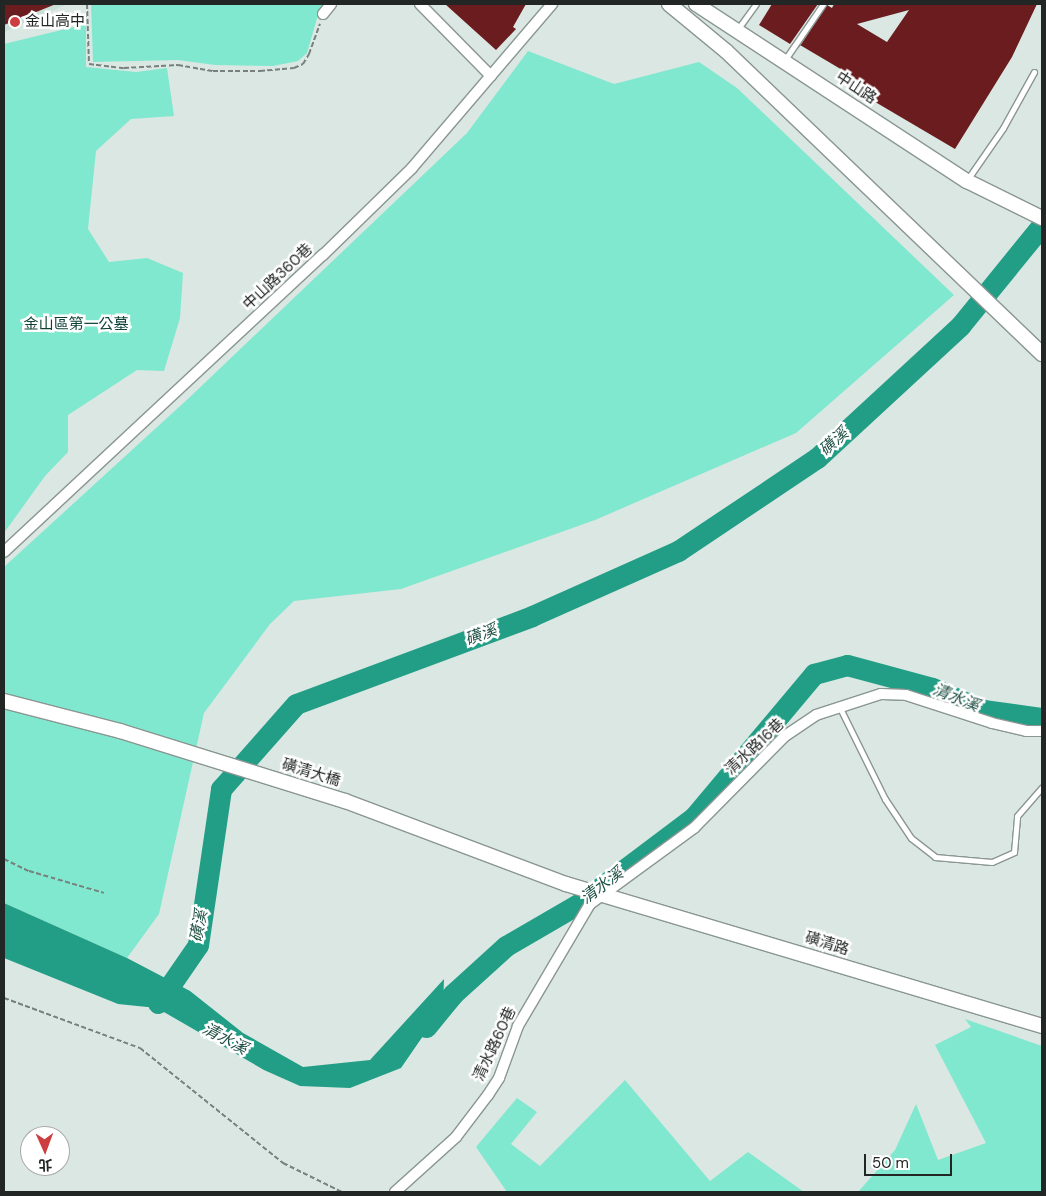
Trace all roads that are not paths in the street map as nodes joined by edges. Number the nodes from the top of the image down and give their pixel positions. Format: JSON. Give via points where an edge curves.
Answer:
{"nodes":[{"id":1,"x":331,"y":4,"type":"edge"},
{"id":2,"x":420,"y":4,"type":"edge"},
{"id":3,"x":552,"y":4,"type":"edge"},
{"id":4,"x":669,"y":4,"type":"edge"},
{"id":5,"x":696,"y":4,"type":"edge"},
{"id":6,"x":756,"y":4,"type":"edge"},
{"id":7,"x":823,"y":4,"type":"edge"},
{"id":8,"x":323,"y":14,"type":"road end"},
{"id":9,"x":737,"y":30,"type":"junction"},
{"id":10,"x":784,"y":61,"type":"junction"},
{"id":11,"x":1034,"y":72,"type":"dead end"},
{"id":12,"x":491,"y":76,"type":"junction"},
{"id":13,"x":966,"y":181,"type":"junction"},
{"id":14,"x":1042,"y":218,"type":"edge"},
{"id":15,"x":1038,"y":350,"type":"edge"},
{"id":16,"x":4,"y":552,"type":"edge"},
{"id":17,"x":4,"y":700,"type":"edge"},
{"id":18,"x":839,"y":706,"type":"junction"},
{"id":19,"x":1042,"y":731,"type":"edge"},
{"id":20,"x":1042,"y":788,"type":"edge"},
{"id":21,"x":602,"y":894,"type":"junction"},
{"id":22,"x":1042,"y":1026,"type":"edge"},
{"id":23,"x":395,"y":1192,"type":"edge"}],
"edges":[{"from":1,"to":8,"type":"street"},
{"from":2,"to":12,"type":"street"},
{"from":3,"to":12,"type":"street","name":"中山路360巷"},
{"from":4,"to":15,"type":"street","via":[[726,51]]},
{"from":5,"to":9,"type":"street","name":"中山路"},
{"from":6,"to":9,"type":"lane"},
{"from":7,"to":10,"type":"lane"},
{"from":9,"to":10,"type":"street","name":"中山路"},
{"from":10,"to":13,"type":"street","name":"中山路"},
{"from":11,"to":13,"type":"lane","via":[[1004,128]]},
{"from":12,"to":16,"type":"street","name":"中山路360巷","via":[[412,168]]},
{"from":13,"to":14,"type":"street","name":"中山路"},
{"from":17,"to":21,"type":"street","name":"磺清大橋","via":[[120,731],[345,801],[566,884]]},
{"from":18,"to":19,"type":"street","name":"清水路16巷","via":[[881,694],[906,695],[992,723]]},
{"from":18,"to":20,"type":"lane","via":[[885,799],[911,838],[935,857],[992,862],[1014,852],[1017,816]]},
{"from":18,"to":21,"type":"street","name":"清水路16巷","via":[[816,715],[785,736],[694,828]]},
{"from":21,"to":22,"type":"street","name":"磺清路"},
{"from":21,"to":23,"type":"street","name":"清水路60巷","via":[[585,912],[537,992],[488,1095],[456,1136]]}]}
